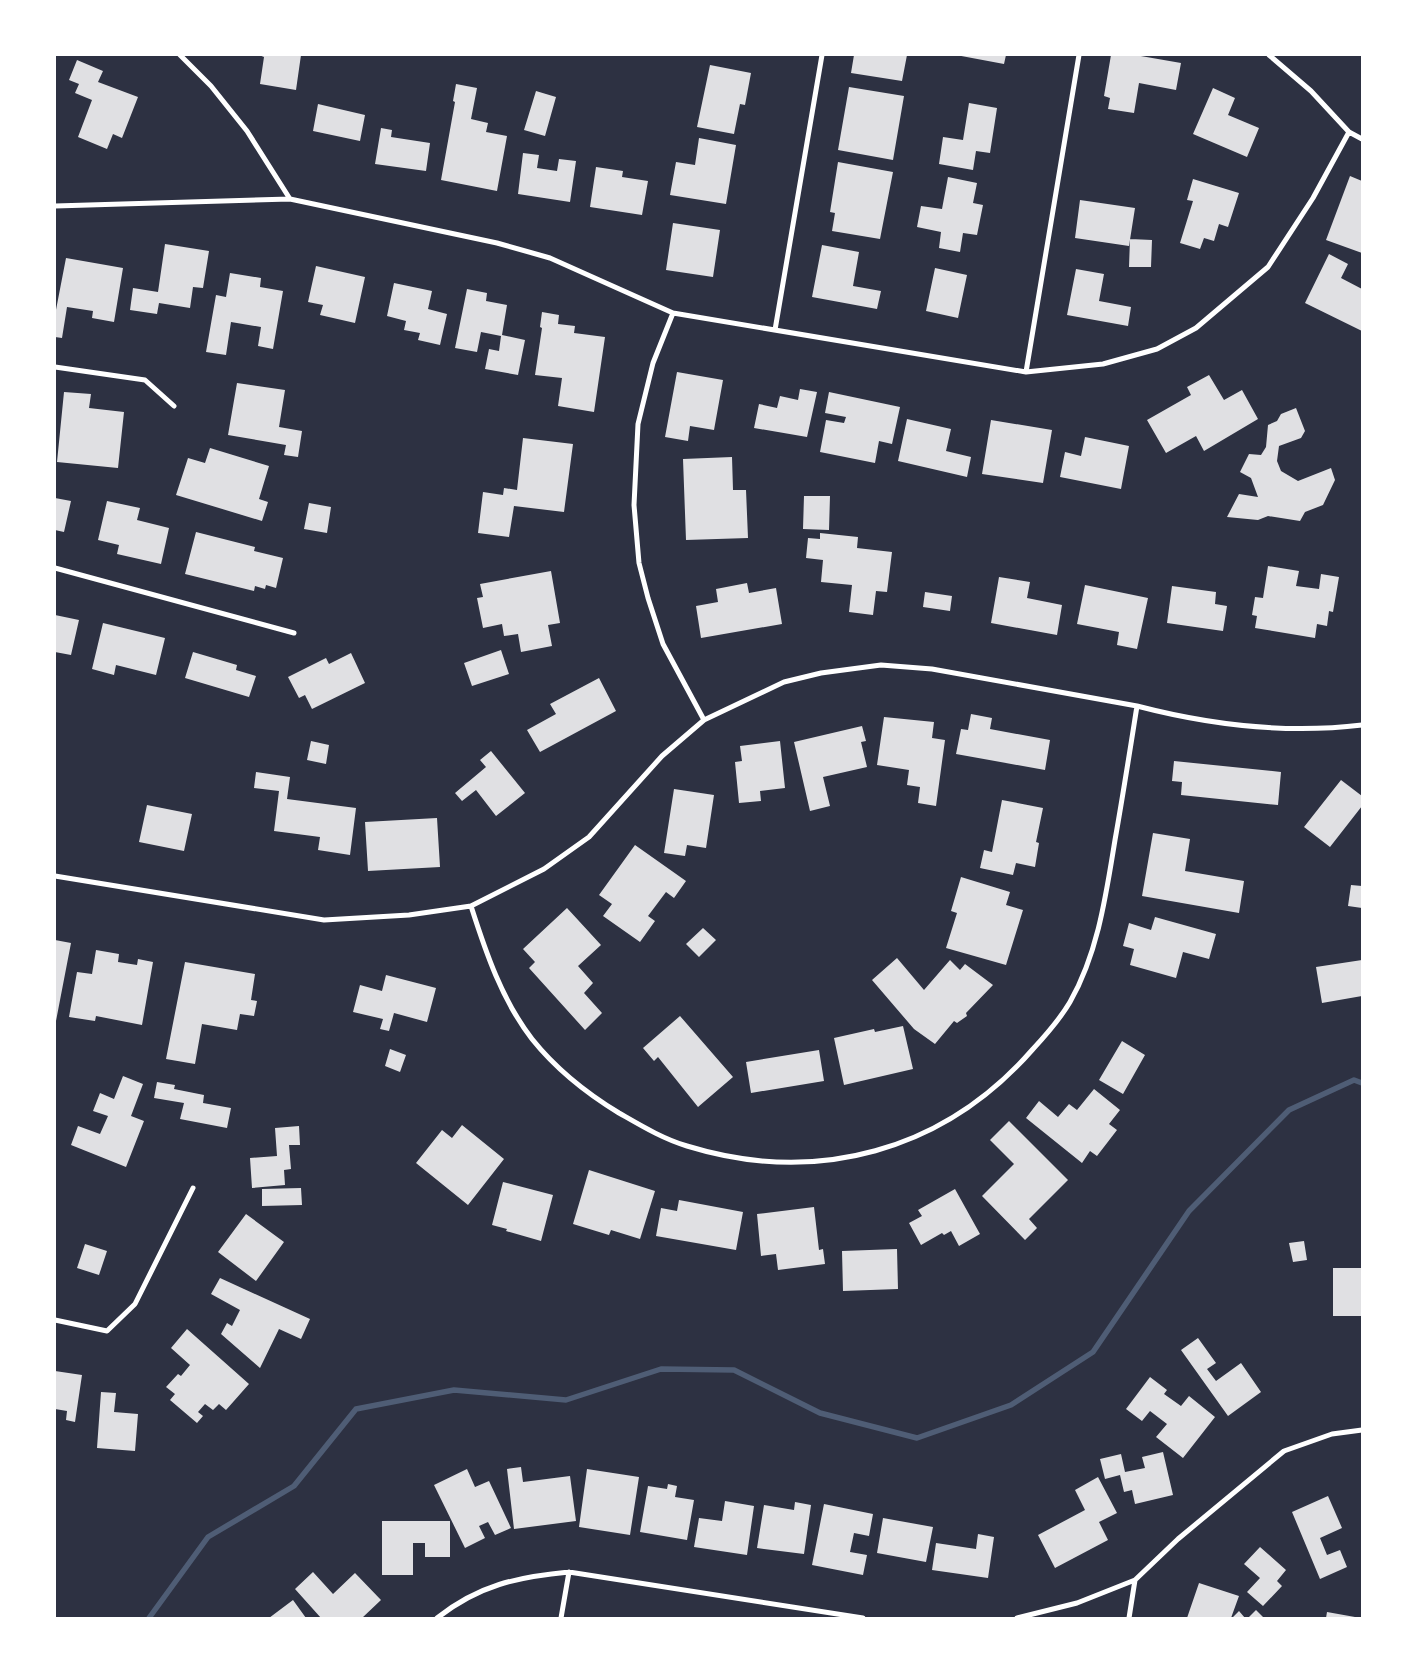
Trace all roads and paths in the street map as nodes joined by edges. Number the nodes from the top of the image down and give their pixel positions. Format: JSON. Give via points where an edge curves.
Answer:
{"nodes":[{"id":1,"x":180,"y":55,"type":"edge"},
{"id":2,"x":822,"y":55,"type":"edge"},
{"id":3,"x":1079,"y":55,"type":"edge"},
{"id":4,"x":1269,"y":55,"type":"edge"},
{"id":5,"x":1349,"y":132,"type":"junction"},
{"id":6,"x":1362,"y":139,"type":"edge"},
{"id":7,"x":290,"y":199,"type":"junction"},
{"id":8,"x":55,"y":206,"type":"edge"},
{"id":9,"x":673,"y":313,"type":"junction"},
{"id":10,"x":775,"y":330,"type":"junction"},
{"id":11,"x":55,"y":367,"type":"edge"},
{"id":12,"x":1026,"y":372,"type":"junction"},
{"id":13,"x":174,"y":406,"type":"dead end"},
{"id":14,"x":55,"y":568,"type":"edge"},
{"id":15,"x":294,"y":633,"type":"dead end"},
{"id":16,"x":1138,"y":706,"type":"junction"},
{"id":17,"x":704,"y":720,"type":"junction"},
{"id":18,"x":1362,"y":725,"type":"edge"},
{"id":19,"x":55,"y":876,"type":"edge"},
{"id":20,"x":471,"y":906,"type":"junction"},
{"id":21,"x":193,"y":1188,"type":"dead end"},
{"id":22,"x":55,"y":1320,"type":"edge"},
{"id":23,"x":1362,"y":1430,"type":"edge"},
{"id":24,"x":569,"y":1572,"type":"junction"},
{"id":25,"x":1136,"y":1580,"type":"junction"},
{"id":26,"x":849,"y":1617,"type":"edge"},
{"id":27,"x":436,"y":1618,"type":"edge"},
{"id":28,"x":561,"y":1618,"type":"edge"},
{"id":29,"x":863,"y":1618,"type":"edge"},
{"id":30,"x":1017,"y":1618,"type":"edge"},
{"id":31,"x":1129,"y":1618,"type":"edge"}],
"edges":[{"from":1,"to":7,"type":"street","via":[[211,86],[247,131]]},
{"from":2,"to":10,"type":"street"},
{"from":3,"to":12,"type":"street"},
{"from":4,"to":5,"type":"street","via":[[1311,91]]},
{"from":5,"to":6,"type":"street"},
{"from":5,"to":12,"type":"street","via":[[1313,198],[1268,267],[1196,328],[1156,349],[1103,364]]},
{"from":7,"to":8,"type":"street"},
{"from":7,"to":9,"type":"street","via":[[497,243],[550,258]]},
{"from":9,"to":10,"type":"street"},
{"from":9,"to":17,"type":"street","via":[[653,363],[638,424],[634,505],[636,534],[639,563],[664,644]]},
{"from":10,"to":12,"type":"street"},
{"from":11,"to":13,"type":"street","via":[[145,380]]},
{"from":14,"to":15,"type":"street"},
{"from":16,"to":17,"type":"street","via":[[932,669],[881,665],[784,682]]},
{"from":16,"to":18,"type":"street","via":[[1171,714],[1286,730]]},
{"from":16,"to":20,"type":"street","via":[[1105,903],[1092,953],[1070,1001],[1013,1072],[963,1113],[909,1140],[849,1158],[788,1163],[727,1156],[685,1146],[641,1126],[600,1101],[570,1079],[533,1040],[508,1004],[484,948]]},
{"from":17,"to":20,"type":"street","via":[[662,756],[589,837],[544,869]]},
{"from":19,"to":20,"type":"street","via":[[324,920],[409,915]]},
{"from":21,"to":22,"type":"street","via":[[135,1304],[107,1331]]},
{"from":23,"to":25,"type":"street","via":[[1332,1434],[1284,1451],[1200,1520]]},
{"from":24,"to":26,"type":"street"},
{"from":24,"to":27,"type":"street","via":[[507,1581],[470,1596]]},
{"from":24,"to":28,"type":"street"},
{"from":25,"to":30,"type":"street","via":[[1076,1603]]},
{"from":25,"to":31,"type":"street"},
{"from":26,"to":29,"type":"street"}]}
